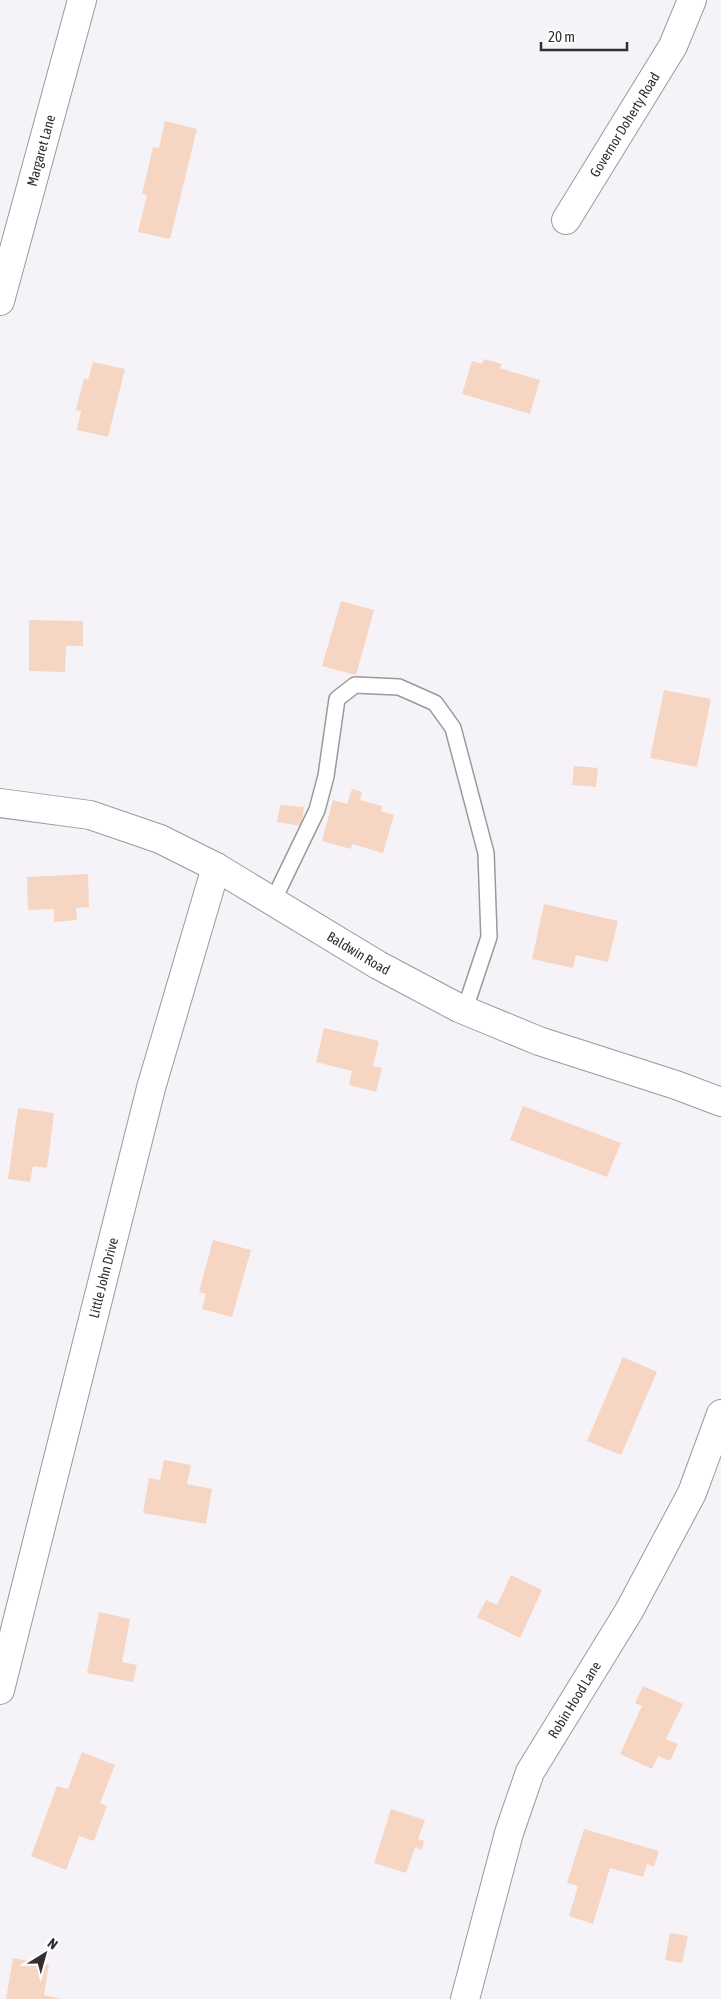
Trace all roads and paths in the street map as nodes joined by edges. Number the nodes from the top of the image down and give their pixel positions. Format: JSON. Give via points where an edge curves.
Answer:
{"nodes":[{"id":1,"x":82,"y":0,"type":"edge"},
{"id":2,"x":692,"y":0,"type":"edge"},
{"id":3,"x":566,"y":220,"type":"dead end"},
{"id":4,"x":0,"y":301,"type":"edge"},
{"id":5,"x":0,"y":803,"type":"edge"},
{"id":6,"x":216,"y":867,"type":"junction"},
{"id":7,"x":274,"y":901,"type":"junction"},
{"id":8,"x":465,"y":1010,"type":"junction"},
{"id":9,"x":721,"y":1102,"type":"edge"},
{"id":10,"x":721,"y":1414,"type":"edge"},
{"id":11,"x":0,"y":1690,"type":"edge"},
{"id":12,"x":465,"y":1999,"type":"edge"}],
"edges":[{"from":1,"to":4,"type":"street","name":"Margaret Lane"},
{"from":2,"to":3,"type":"street","name":"Governor Doherty Road","via":[[673,46]]},
{"from":5,"to":6,"type":"street","name":"Baldwin Road","via":[[90,815],[160,840]]},
{"from":6,"to":7,"type":"street","name":"Baldwin Road"},
{"from":6,"to":11,"type":"street","name":"Little John Drive","via":[[151,1088]]},
{"from":7,"to":8,"type":"street","name":"Baldwin Road","via":[[378,965]]},
{"from":7,"to":8,"type":"lane","via":[[317,810],[326,776],[337,699],[355,685],[399,687],[435,704],[453,728],[486,853],[488,937]]},
{"from":8,"to":9,"type":"street","name":"Baldwin Road","via":[[538,1041]]},
{"from":10,"to":12,"type":"street","name":"Robin Hood Lane","via":[[692,1493],[670,1536],[629,1611],[530,1772],[509,1833]]}]}
